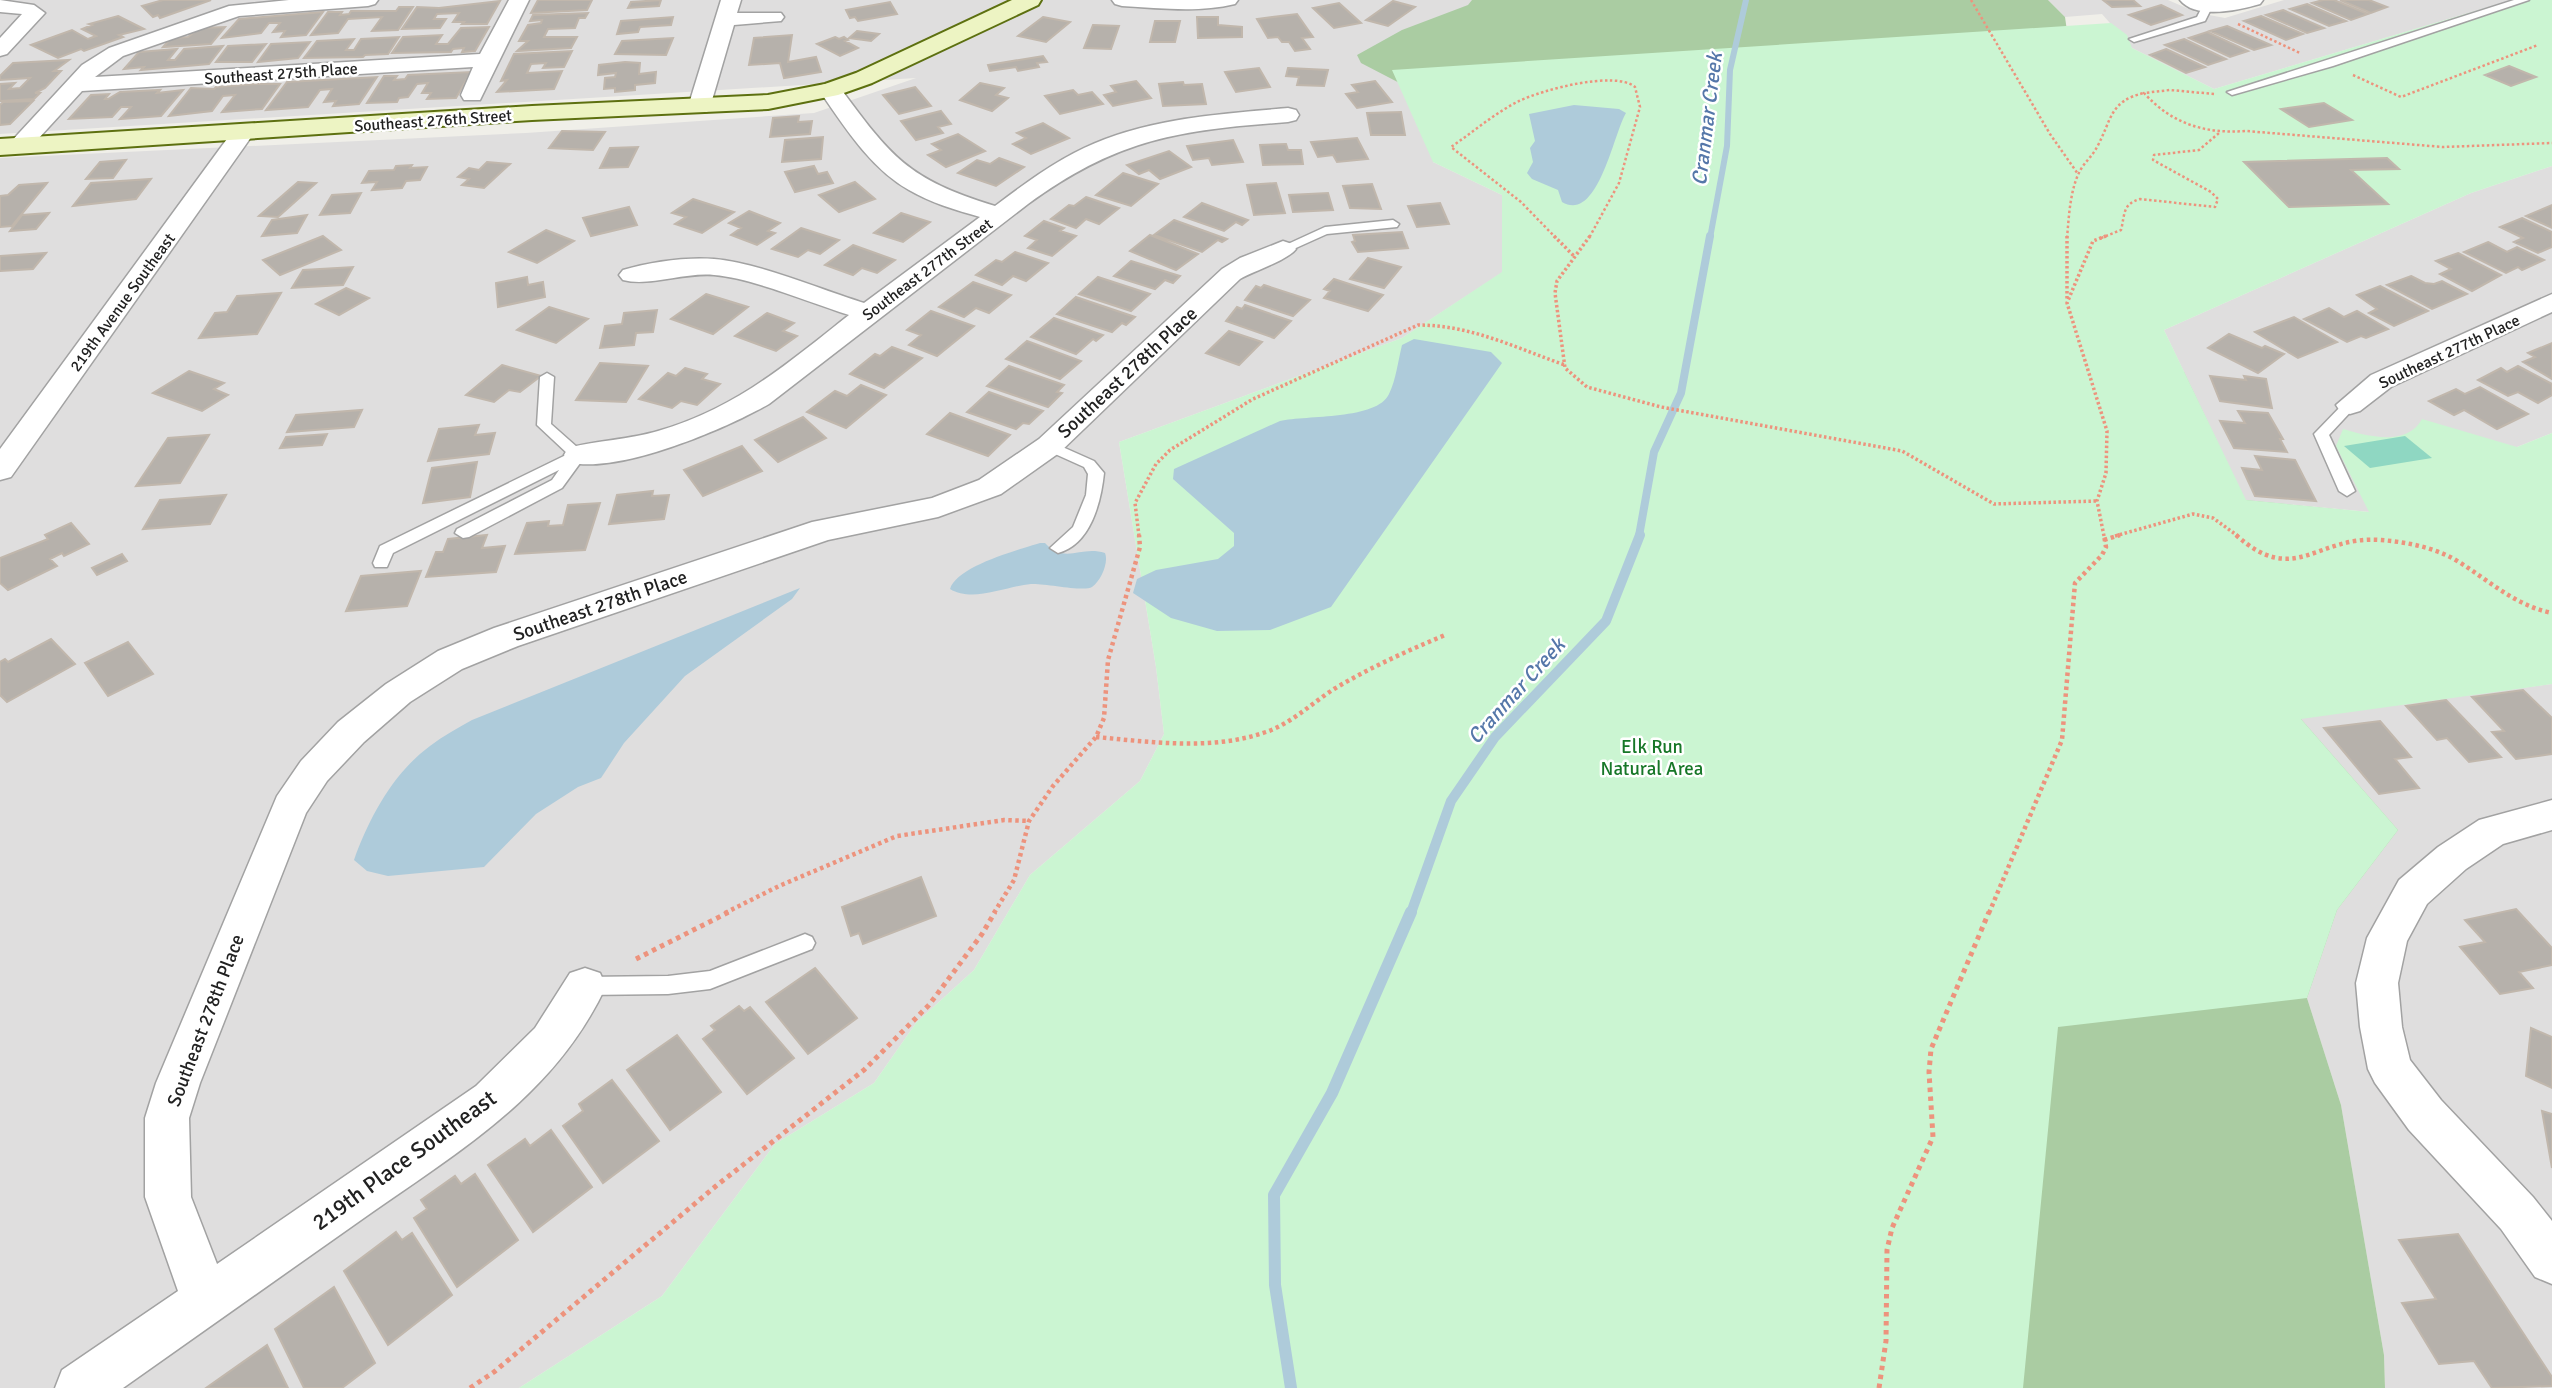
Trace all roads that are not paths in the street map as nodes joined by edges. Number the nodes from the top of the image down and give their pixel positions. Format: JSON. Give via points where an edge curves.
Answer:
{"nodes":[{"id":1,"x":368,"y":0,"type":"edge"},
{"id":2,"x":519,"y":0,"type":"edge"},
{"id":3,"x":1030,"y":0,"type":"edge"},
{"id":4,"x":1122,"y":0,"type":"edge"},
{"id":5,"x":1228,"y":0,"type":"edge"},
{"id":6,"x":2253,"y":0,"type":"edge"},
{"id":7,"x":2524,"y":0,"type":"edge"},
{"id":8,"x":2203,"y":2,"type":"edge"},
{"id":9,"x":236,"y":5,"type":"edge"},
{"id":10,"x":0,"y":6,"type":"edge"},
{"id":11,"x":728,"y":10,"type":"edge"},
{"id":12,"x":774,"y":17,"type":"dead end"},
{"id":13,"x":2134,"y":39,"type":"dead end"},
{"id":14,"x":0,"y":50,"type":"edge"},
{"id":15,"x":486,"y":60,"type":"junction"},
{"id":16,"x":75,"y":85,"type":"junction"},
{"id":17,"x":830,"y":90,"type":"junction"},
{"id":18,"x":2232,"y":92,"type":"road end"},
{"id":19,"x":472,"y":95,"type":"dead end"},
{"id":20,"x":699,"y":107,"type":"junction"},
{"id":21,"x":1288,"y":115,"type":"dead end"},
{"id":22,"x":243,"y":133,"type":"junction"},
{"id":23,"x":9,"y":146,"type":"edge"},
{"id":24,"x":998,"y":215,"type":"junction"},
{"id":25,"x":1393,"y":224,"type":"dead end"},
{"id":26,"x":1283,"y":248,"type":"joint"},
{"id":27,"x":632,"y":275,"type":"dead end"},
{"id":28,"x":2552,"y":302,"type":"edge"},
{"id":29,"x":868,"y":313,"type":"junction"},
{"id":30,"x":547,"y":377,"type":"dead end"},
{"id":31,"x":2350,"y":405,"type":"joint"},
{"id":32,"x":1049,"y":446,"type":"junction"},
{"id":33,"x":579,"y":455,"type":"junction"},
{"id":34,"x":0,"y":470,"type":"edge"},
{"id":35,"x":2347,"y":491,"type":"dead end"},
{"id":36,"x":463,"y":533,"type":"dead end"},
{"id":37,"x":1058,"y":548,"type":"dead end"},
{"id":38,"x":381,"y":563,"type":"dead end"},
{"id":39,"x":2552,"y":815,"type":"edge"},
{"id":40,"x":805,"y":943,"type":"dead end"},
{"id":41,"x":586,"y":986,"type":"joint"},
{"id":42,"x":2552,"y":1259,"type":"edge"},
{"id":43,"x":206,"y":1300,"type":"junction"},
{"id":44,"x":80,"y":1388,"type":"edge"}],
"edges":[{"from":1,"to":9,"type":"street"},
{"from":2,"to":15,"type":"street"},
{"from":3,"to":17,"type":"street","name":"Southeast 276th Street"},
{"from":4,"to":5,"type":"street"},
{"from":6,"to":8,"type":"street","via":[[2234,6]]},
{"from":7,"to":18,"type":"lane"},
{"from":8,"to":13,"type":"lane","via":[[2201,19]]},
{"from":9,"to":16,"type":"street","via":[[116,52]]},
{"from":10,"to":14,"type":"street","via":[[35,13]]},
{"from":11,"to":12,"type":"street"},
{"from":11,"to":20,"type":"street"},
{"from":15,"to":16,"type":"street","name":"Southeast 275th Place"},
{"from":15,"to":19,"type":"street"},
{"from":16,"to":23,"type":"street"},
{"from":17,"to":20,"type":"street","name":"Southeast 276th Street","via":[[768,102]]},
{"from":17,"to":24,"type":"street","via":[[874,148],[915,184]]},
{"from":20,"to":22,"type":"street","name":"Southeast 276th Street"},
{"from":21,"to":24,"type":"street","name":"Southeast 277th Street","via":[[1202,122],[1136,137],[1069,165]]},
{"from":22,"to":23,"type":"street","name":"Southeast 276th Street"},
{"from":22,"to":34,"type":"street","name":"219th Avenue Southeast"},
{"from":24,"to":29,"type":"street","name":"Southeast 277th Street"},
{"from":25,"to":26,"type":"lane","name":"Southeast 278th Place","via":[[1325,231]]},
{"from":26,"to":32,"type":"street","name":"Southeast 278th Place","via":[[1231,274]]},
{"from":27,"to":29,"type":"street","via":[[715,267]]},
{"from":28,"to":31,"type":"street","name":"Southeast 277th Place","via":[[2381,381]]},
{"from":29,"to":33,"type":"street","name":"Southeast 277th Street","via":[[762,396],[729,415],[664,441]]},
{"from":30,"to":33,"type":"lane","via":[[544,425]]},
{"from":31,"to":35,"type":"lane","via":[[2321,434]]},
{"from":32,"to":37,"type":"lane","via":[[1089,464],[1096,473],[1094,495],[1080,530]]},
{"from":32,"to":43,"type":"street","name":"Southeast 278th Place","via":[[990,487],[938,507],[823,530],[450,660],[398,693],[351,733],[314,771],[290,807],[167,1118],[169,1197]]},
{"from":33,"to":36,"type":"lane","via":[[557,484]]},
{"from":33,"to":38,"type":"lane","via":[[386,550]]},
{"from":39,"to":42,"type":"street","via":[[2492,831],[2413,892],[2387,938],[2377,983],[2390,1069]]},
{"from":40,"to":41,"type":"lane","name":"219th Place Southeast","via":[[710,980]]},
{"from":41,"to":43,"type":"street","name":"219th Place Southeast","via":[[550,1042],[492,1101]]},
{"from":43,"to":44,"type":"street","name":"219th Place Southeast"}]}
